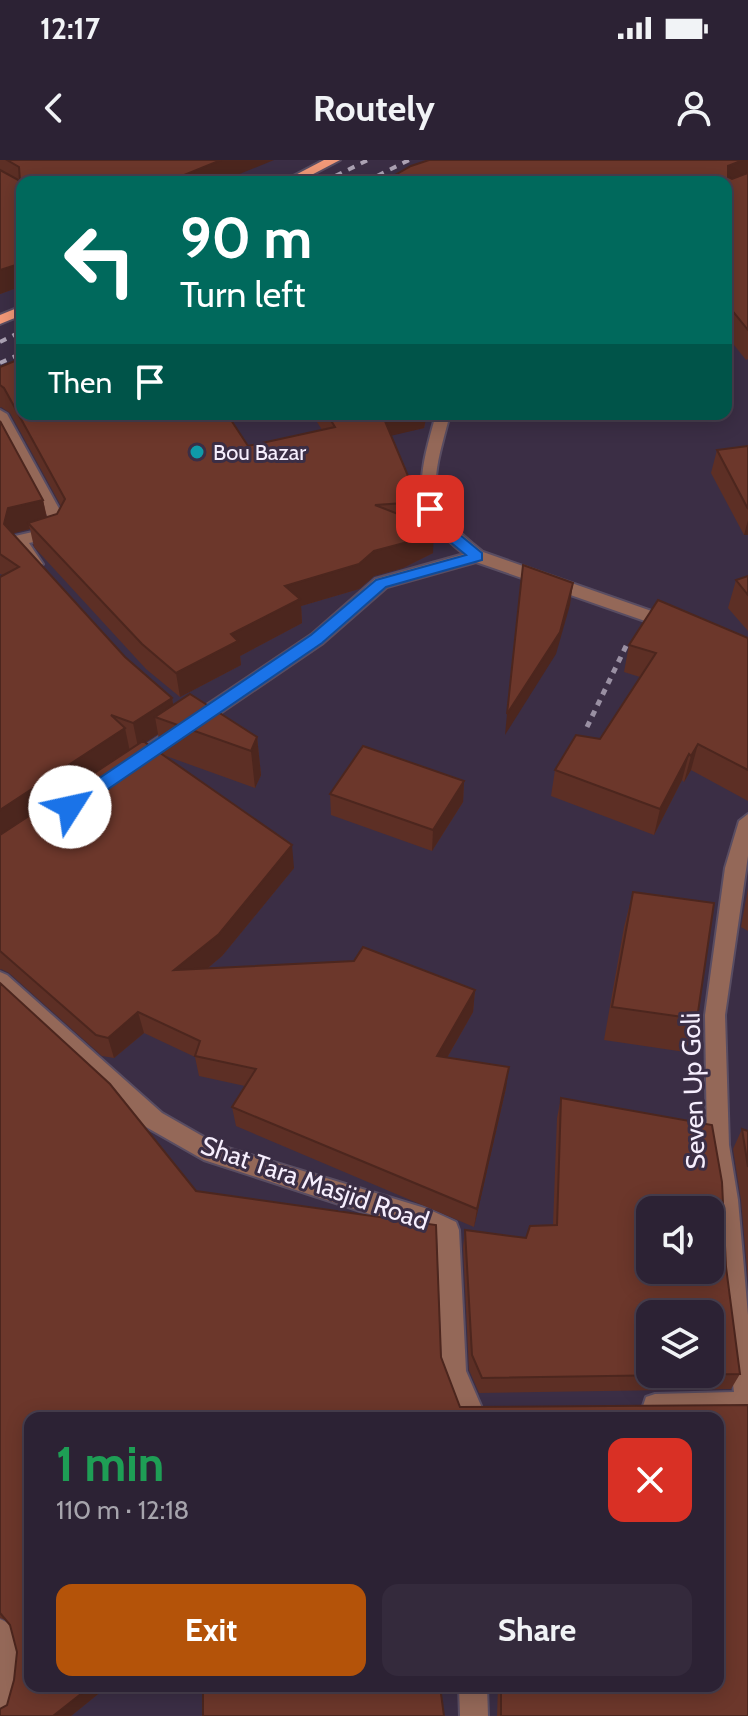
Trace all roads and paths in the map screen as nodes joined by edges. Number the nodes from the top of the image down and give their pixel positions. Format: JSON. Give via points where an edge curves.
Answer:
{"nodes":[{"id":1,"x":334,"y":160,"type":"edge"},
{"id":2,"x":301,"y":176,"type":"edge"},
{"id":3,"x":0,"y":414,"type":"edge"},
{"id":4,"x":441,"y":420,"type":"edge"},
{"id":5,"x":477,"y":556,"type":"junction"},
{"id":6,"x":45,"y":575,"type":"edge"},
{"id":7,"x":643,"y":613,"type":"junction"},
{"id":8,"x":695,"y":634,"type":"edge"},
{"id":9,"x":587,"y":727,"type":"dead end"},
{"id":10,"x":117,"y":774,"type":"edge"},
{"id":11,"x":748,"y":821,"type":"edge"},
{"id":12,"x":0,"y":981,"type":"edge"},
{"id":13,"x":624,"y":1406,"type":"edge"},
{"id":14,"x":748,"y":1406,"type":"edge"},
{"id":15,"x":501,"y":1408,"type":"edge"},
{"id":16,"x":470,"y":1412,"type":"edge"},
{"id":17,"x":476,"y":1412,"type":"edge"},
{"id":18,"x":0,"y":1632,"type":"edge"},
{"id":19,"x":473,"y":1692,"type":"edge"},
{"id":20,"x":5,"y":1701,"type":"edge"},
{"id":21,"x":474,"y":1716,"type":"edge"}],
"edges":[{"from":1,"to":2,"type":"main road"},
{"from":3,"to":6,"type":"street","via":[[60,525],[56,532],[20,543]]},
{"from":4,"to":5,"type":"street","via":[[425,485],[430,509],[443,529]]},
{"from":5,"to":7,"type":"street"},
{"from":5,"to":10,"type":"street","via":[[381,583],[317,639],[187,718]]},
{"from":7,"to":8,"type":"street"},
{"from":7,"to":9,"type":"path"},
{"from":11,"to":14,"type":"street","name":"Seven Up Goli","via":[[735,868],[715,1015],[718,1145]]},
{"from":12,"to":16,"type":"street","name":"Shat Tara Masjid Road","via":[[154,1120],[212,1153],[448,1230],[454,1372]]},
{"from":13,"to":14,"type":"street"},
{"from":15,"to":17,"type":"street"},
{"from":18,"to":20,"type":"street","via":[[13,1654]]},
{"from":19,"to":21,"type":"street"}]}
